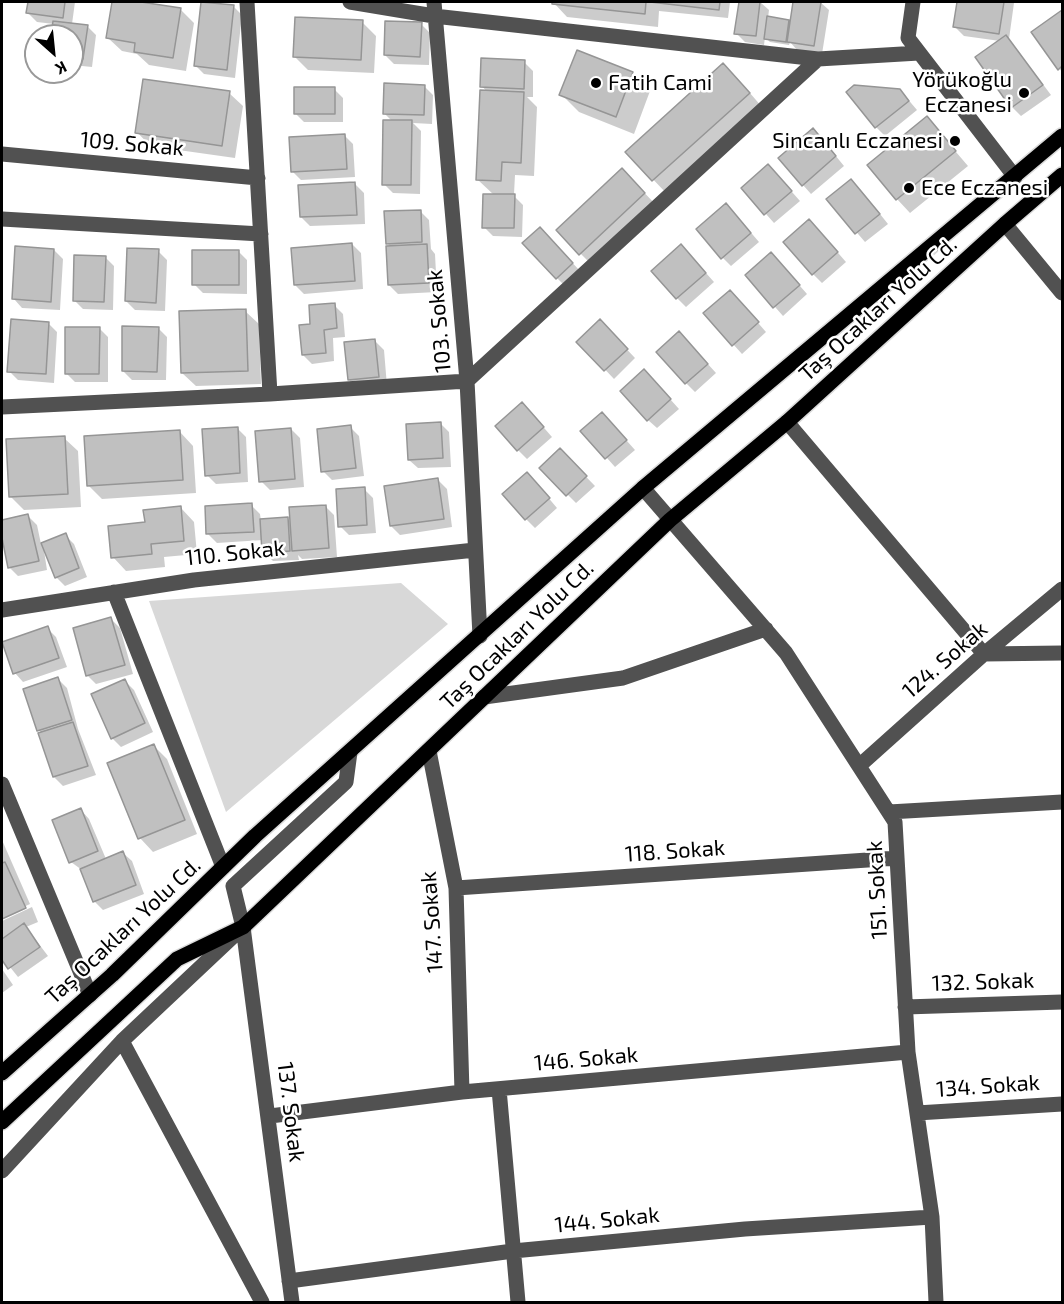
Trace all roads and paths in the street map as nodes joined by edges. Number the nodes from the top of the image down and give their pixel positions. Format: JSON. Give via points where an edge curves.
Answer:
{"nodes":[{"id":1,"x":247,"y":2,"type":"edge"},
{"id":2,"x":350,"y":2,"type":"edge"},
{"id":3,"x":913,"y":2,"type":"edge"},
{"id":4,"x":434,"y":9,"type":"edge"},
{"id":5,"x":919,"y":53,"type":"junction"},
{"id":6,"x":818,"y":59,"type":"junction"},
{"id":7,"x":1062,"y":136,"type":"edge"},
{"id":8,"x":2,"y":154,"type":"edge"},
{"id":9,"x":1062,"y":175,"type":"edge"},
{"id":10,"x":1015,"y":177,"type":"junction"},
{"id":11,"x":258,"y":178,"type":"junction"},
{"id":12,"x":2,"y":219,"type":"edge"},
{"id":13,"x":1005,"y":224,"type":"junction"},
{"id":14,"x":261,"y":234,"type":"junction"},
{"id":15,"x":1062,"y":293,"type":"edge"},
{"id":16,"x":467,"y":381,"type":"junction"},
{"id":17,"x":270,"y":394,"type":"junction"},
{"id":18,"x":2,"y":407,"type":"edge"},
{"id":19,"x":787,"y":422,"type":"junction"},
{"id":20,"x":643,"y":488,"type":"junction"},
{"id":21,"x":670,"y":520,"type":"junction"},
{"id":22,"x":475,"y":550,"type":"junction"},
{"id":23,"x":1062,"y":589,"type":"edge"},
{"id":24,"x":114,"y":592,"type":"junction"},
{"id":25,"x":2,"y":610,"type":"edge"},
{"id":26,"x":766,"y":628,"type":"junction"},
{"id":27,"x":480,"y":636,"type":"junction"},
{"id":28,"x":1062,"y":653,"type":"edge"},
{"id":29,"x":984,"y":654,"type":"junction"},
{"id":30,"x":484,"y":697,"type":"junction"},
{"id":31,"x":429,"y":751,"type":"junction"},
{"id":32,"x":350,"y":752,"type":"junction"},
{"id":33,"x":860,"y":766,"type":"junction"},
{"id":34,"x":2,"y":784,"type":"edge"},
{"id":35,"x":1062,"y":802,"type":"edge"},
{"id":36,"x":889,"y":812,"type":"junction"},
{"id":37,"x":897,"y":858,"type":"junction"},
{"id":38,"x":223,"y":867,"type":"junction"},
{"id":39,"x":456,"y":888,"type":"junction"},
{"id":40,"x":243,"y":927,"type":"junction"},
{"id":41,"x":90,"y":995,"type":"junction"},
{"id":42,"x":1062,"y":1002,"type":"edge"},
{"id":43,"x":905,"y":1007,"type":"junction"},
{"id":44,"x":122,"y":1041,"type":"junction"},
{"id":45,"x":908,"y":1052,"type":"junction"},
{"id":46,"x":2,"y":1073,"type":"edge"},
{"id":47,"x":499,"y":1089,"type":"junction"},
{"id":48,"x":462,"y":1092,"type":"junction"},
{"id":49,"x":1062,"y":1104,"type":"edge"},
{"id":50,"x":916,"y":1113,"type":"junction"},
{"id":51,"x":270,"y":1116,"type":"junction"},
{"id":52,"x":2,"y":1122,"type":"edge"},
{"id":53,"x":2,"y":1171,"type":"edge"},
{"id":54,"x":932,"y":1217,"type":"junction"},
{"id":55,"x":513,"y":1251,"type":"junction"},
{"id":56,"x":289,"y":1281,"type":"junction"},
{"id":57,"x":262,"y":1302,"type":"edge"},
{"id":58,"x":292,"y":1302,"type":"edge"},
{"id":59,"x":518,"y":1302,"type":"edge"},
{"id":60,"x":936,"y":1302,"type":"edge"}],
"edges":[{"from":1,"to":11,"type":"street"},
{"from":2,"to":4,"type":"street"},
{"from":3,"to":5,"type":"street","via":[[908,38]]},
{"from":4,"to":6,"type":"street"},
{"from":4,"to":16,"type":"street","name":"103. Sokak"},
{"from":5,"to":6,"type":"street"},
{"from":5,"to":10,"type":"street"},
{"from":6,"to":16,"type":"street"},
{"from":7,"to":10,"type":"main road","name":"Taş Ocakları Yolu Cd."},
{"from":8,"to":11,"type":"street","name":"109. Sokak"},
{"from":9,"to":13,"type":"main road","name":"Taş Ocakları Yolu Cd."},
{"from":10,"to":20,"type":"main road","name":"Taş Ocakları Yolu Cd."},
{"from":11,"to":14,"type":"street"},
{"from":12,"to":14,"type":"street"},
{"from":13,"to":15,"type":"street"},
{"from":13,"to":19,"type":"main road","name":"Taş Ocakları Yolu Cd."},
{"from":14,"to":17,"type":"street"},
{"from":16,"to":17,"type":"street"},
{"from":16,"to":22,"type":"street","name":"103. Sokak"},
{"from":17,"to":18,"type":"street"},
{"from":19,"to":21,"type":"main road","name":"Taş Ocakları Yolu Cd."},
{"from":19,"to":29,"type":"street"},
{"from":20,"to":21,"type":"street","name":"151. Sokak"},
{"from":20,"to":27,"type":"main road","name":"Taş Ocakları Yolu Cd."},
{"from":21,"to":26,"type":"street","name":"151. Sokak"},
{"from":21,"to":30,"type":"main road","name":"Taş Ocakları Yolu Cd."},
{"from":22,"to":24,"type":"street","name":"110. Sokak"},
{"from":22,"to":27,"type":"street","name":"103. Sokak"},
{"from":23,"to":29,"type":"street","name":"124. Sokak"},
{"from":24,"to":25,"type":"street","name":"110. Sokak"},
{"from":24,"to":38,"type":"street"},
{"from":26,"to":30,"type":"street","via":[[623,678]]},
{"from":26,"to":33,"type":"street","name":"151. Sokak"},
{"from":27,"to":32,"type":"main road","name":"Taş Ocakları Yolu Cd."},
{"from":28,"to":29,"type":"street"},
{"from":29,"to":33,"type":"street","name":"124. Sokak"},
{"from":30,"to":31,"type":"main road","name":"Taş Ocakları Yolu Cd."},
{"from":31,"to":39,"type":"street","name":"147. Sokak"},
{"from":31,"to":40,"type":"main road","name":"Taş Ocakları Yolu Cd."},
{"from":32,"to":38,"type":"main road","name":"Taş Ocakları Yolu Cd."},
{"from":32,"to":40,"type":"street","name":"137. Sokak","via":[[346,782],[233,886]]},
{"from":33,"to":36,"type":"street","name":"151. Sokak"},
{"from":34,"to":41,"type":"street"},
{"from":35,"to":36,"type":"street"},
{"from":36,"to":37,"type":"street","name":"151. Sokak","via":[[896,822]]},
{"from":37,"to":39,"type":"street","name":"118. Sokak"},
{"from":37,"to":43,"type":"street","name":"151. Sokak"},
{"from":38,"to":41,"type":"main road","name":"Taş Ocakları Yolu Cd."},
{"from":39,"to":48,"type":"street","name":"147. Sokak"},
{"from":40,"to":44,"type":"street"},
{"from":40,"to":51,"type":"street","name":"137. Sokak"},
{"from":40,"to":52,"type":"main road","name":"Taş Ocakları Yolu Cd.","via":[[177,959]]},
{"from":41,"to":46,"type":"main road","name":"Taş Ocakları Yolu Cd."},
{"from":42,"to":43,"type":"street","name":"132. Sokak"},
{"from":43,"to":45,"type":"street","name":"151. Sokak"},
{"from":44,"to":53,"type":"street"},
{"from":44,"to":57,"type":"street"},
{"from":45,"to":47,"type":"street","name":"146. Sokak"},
{"from":45,"to":50,"type":"street","name":"151. Sokak"},
{"from":47,"to":48,"type":"street","name":"146. Sokak"},
{"from":47,"to":55,"type":"street"},
{"from":48,"to":51,"type":"street","name":"146. Sokak"},
{"from":49,"to":50,"type":"street","name":"134. Sokak"},
{"from":50,"to":54,"type":"street","name":"151. Sokak"},
{"from":51,"to":56,"type":"street","name":"137. Sokak"},
{"from":54,"to":55,"type":"street","name":"144. Sokak","via":[[745,1229]]},
{"from":54,"to":60,"type":"street","name":"151. Sokak"},
{"from":55,"to":56,"type":"street","name":"144. Sokak"},
{"from":55,"to":59,"type":"street"},
{"from":56,"to":58,"type":"street","name":"137. Sokak"}]}
